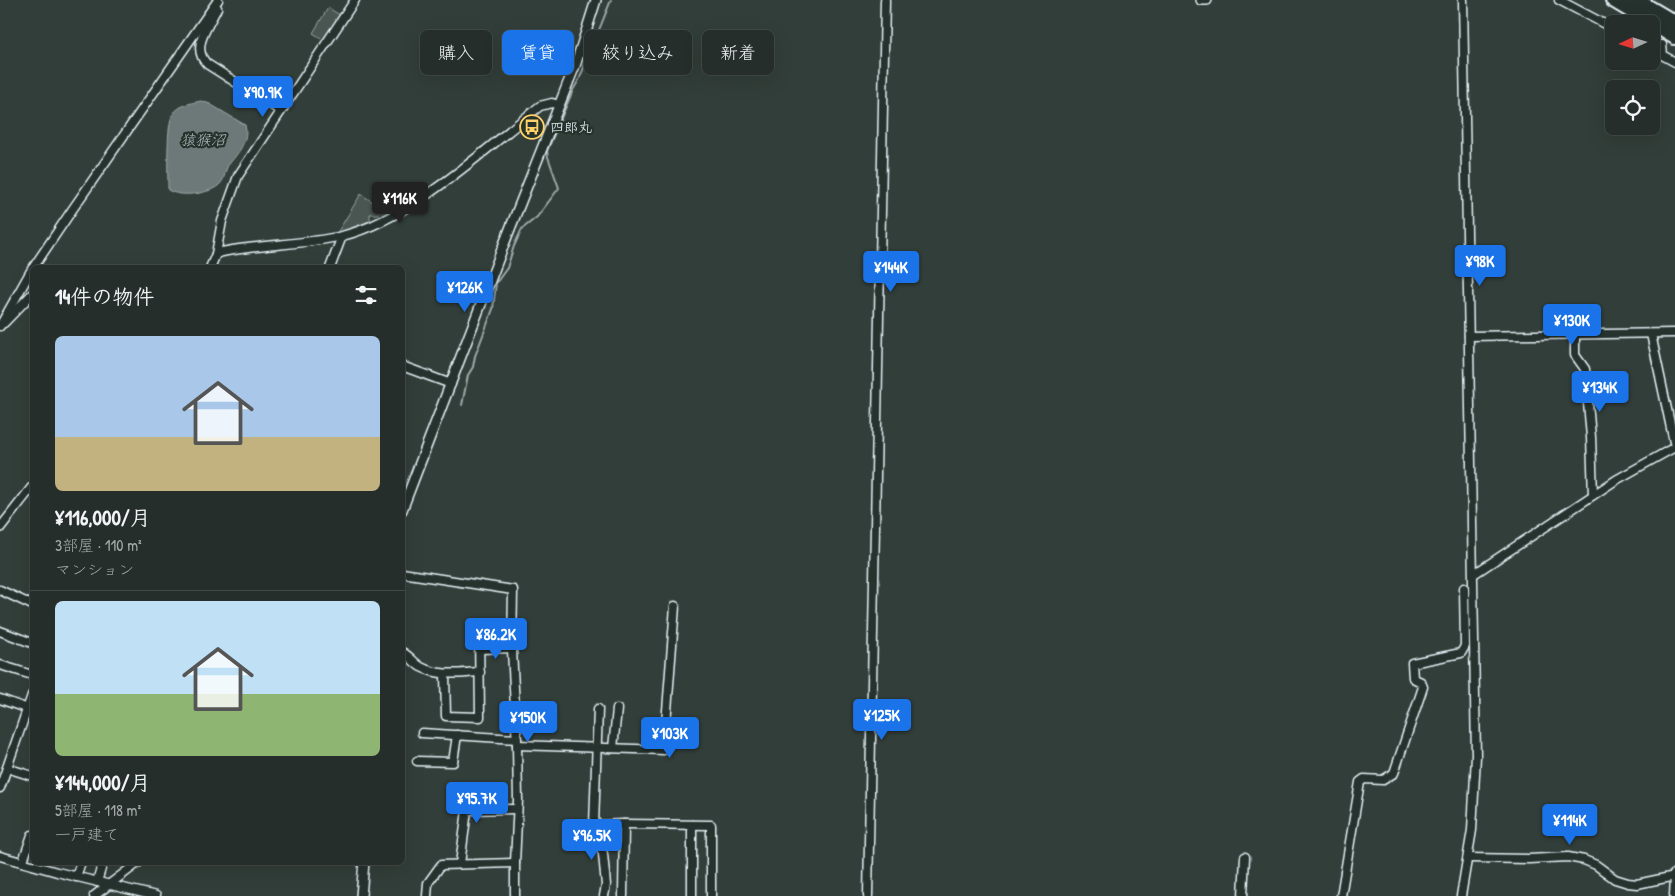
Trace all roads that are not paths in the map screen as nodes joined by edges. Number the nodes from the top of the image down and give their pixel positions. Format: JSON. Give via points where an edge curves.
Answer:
{"nodes":[{"id":1,"x":355,"y":0,"type":"edge"},
{"id":2,"x":596,"y":0,"type":"edge"},
{"id":3,"x":885,"y":0,"type":"edge"},
{"id":4,"x":1201,"y":0,"type":"edge"},
{"id":5,"x":1207,"y":0,"type":"edge"},
{"id":6,"x":1463,"y":0,"type":"edge"},
{"id":7,"x":1559,"y":0,"type":"edge"},
{"id":8,"x":1605,"y":0,"type":"edge"},
{"id":9,"x":1613,"y":0,"type":"edge"},
{"id":10,"x":1638,"y":1,"type":"edge"},
{"id":11,"x":217,"y":2,"type":"edge"},
{"id":12,"x":1636,"y":15,"type":"edge"},
{"id":13,"x":1639,"y":15,"type":"edge"},
{"id":14,"x":1605,"y":24,"type":"edge"},
{"id":15,"x":1675,"y":24,"type":"edge"},
{"id":16,"x":1660,"y":28,"type":"edge"},
{"id":17,"x":1675,"y":37,"type":"edge"},
{"id":18,"x":1662,"y":45,"type":"dead end"},
{"id":19,"x":1660,"y":54,"type":"edge"},
{"id":20,"x":1663,"y":55,"type":"junction"},
{"id":21,"x":1675,"y":62,"type":"edge"},
{"id":22,"x":559,"y":106,"type":"junction"},
{"id":23,"x":281,"y":112,"type":"junction"},
{"id":24,"x":342,"y":236,"type":"junction"},
{"id":25,"x":216,"y":254,"type":"junction"},
{"id":26,"x":35,"y":265,"type":"edge"},
{"id":27,"x":211,"y":265,"type":"edge"},
{"id":28,"x":331,"y":265,"type":"edge"},
{"id":29,"x":30,"y":273,"type":"edge"},
{"id":30,"x":30,"y":296,"type":"edge"},
{"id":31,"x":1,"y":325,"type":"edge"},
{"id":32,"x":1675,"y":333,"type":"edge"},
{"id":33,"x":1651,"y":334,"type":"junction"},
{"id":34,"x":1575,"y":335,"type":"junction"},
{"id":35,"x":1469,"y":336,"type":"junction"},
{"id":36,"x":405,"y":367,"type":"edge"},
{"id":37,"x":451,"y":384,"type":"junction"},
{"id":38,"x":1675,"y":447,"type":"edge"},
{"id":39,"x":30,"y":490,"type":"edge"},
{"id":40,"x":1593,"y":495,"type":"junction"},
{"id":41,"x":405,"y":502,"type":"edge"},
{"id":42,"x":0,"y":528,"type":"edge"},
{"id":43,"x":405,"y":573,"type":"edge"},
{"id":44,"x":1474,"y":574,"type":"junction"},
{"id":45,"x":1464,"y":588,"type":"dead end"},
{"id":46,"x":0,"y":590,"type":"edge"},
{"id":47,"x":30,"y":604,"type":"edge"},
{"id":48,"x":674,"y":606,"type":"dead end"},
{"id":49,"x":480,"y":630,"type":"dead end"},
{"id":50,"x":0,"y":631,"type":"edge"},
{"id":51,"x":30,"y":642,"type":"edge"},
{"id":52,"x":512,"y":648,"type":"junction"},
{"id":53,"x":480,"y":649,"type":"junction"},
{"id":54,"x":405,"y":654,"type":"edge"},
{"id":55,"x":0,"y":665,"type":"edge"},
{"id":56,"x":480,"y":672,"type":"junction"},
{"id":57,"x":30,"y":674,"type":"edge"},
{"id":58,"x":445,"y":674,"type":"junction"},
{"id":59,"x":0,"y":699,"type":"edge"},
{"id":60,"x":30,"y":702,"type":"edge"},
{"id":61,"x":28,"y":709,"type":"junction"},
{"id":62,"x":598,"y":709,"type":"dead end"},
{"id":63,"x":617,"y":710,"type":"dead end"},
{"id":64,"x":422,"y":733,"type":"dead end"},
{"id":65,"x":457,"y":735,"type":"junction"},
{"id":66,"x":517,"y":742,"type":"junction"},
{"id":67,"x":596,"y":747,"type":"junction"},
{"id":68,"x":613,"y":748,"type":"junction"},
{"id":69,"x":417,"y":761,"type":"dead end"},
{"id":70,"x":7,"y":768,"type":"junction"},
{"id":71,"x":30,"y":775,"type":"edge"},
{"id":72,"x":0,"y":788,"type":"edge"},
{"id":73,"x":517,"y":809,"type":"junction"},
{"id":74,"x":624,"y":824,"type":"junction"},
{"id":75,"x":594,"y":825,"type":"junction"},
{"id":76,"x":692,"y":825,"type":"junction"},
{"id":77,"x":30,"y":841,"type":"edge"},
{"id":78,"x":0,"y":856,"type":"edge"},
{"id":79,"x":1245,"y":857,"type":"dead end"},
{"id":80,"x":1468,"y":858,"type":"junction"},
{"id":81,"x":23,"y":861,"type":"junction"},
{"id":82,"x":30,"y":863,"type":"edge"},
{"id":83,"x":515,"y":863,"type":"junction"},
{"id":84,"x":460,"y":864,"type":"junction"},
{"id":85,"x":36,"y":865,"type":"edge"},
{"id":86,"x":80,"y":865,"type":"edge"},
{"id":87,"x":101,"y":865,"type":"edge"},
{"id":88,"x":135,"y":865,"type":"edge"},
{"id":89,"x":364,"y":865,"type":"edge"},
{"id":90,"x":1675,"y":872,"type":"edge"},
{"id":91,"x":1675,"y":876,"type":"edge"},
{"id":92,"x":76,"y":877,"type":"junction"},
{"id":93,"x":97,"y":882,"type":"junction"},
{"id":94,"x":110,"y":886,"type":"junction"},
{"id":95,"x":94,"y":896,"type":"edge"},
{"id":96,"x":156,"y":896,"type":"edge"},
{"id":97,"x":361,"y":896,"type":"edge"},
{"id":98,"x":427,"y":896,"type":"edge"},
{"id":99,"x":515,"y":896,"type":"edge"},
{"id":100,"x":604,"y":896,"type":"edge"},
{"id":101,"x":623,"y":896,"type":"edge"},
{"id":102,"x":692,"y":896,"type":"edge"},
{"id":103,"x":711,"y":896,"type":"edge"},
{"id":104,"x":868,"y":896,"type":"edge"},
{"id":105,"x":1244,"y":896,"type":"edge"},
{"id":106,"x":1340,"y":896,"type":"edge"},
{"id":107,"x":1461,"y":896,"type":"edge"},
{"id":108,"x":1674,"y":896,"type":"edge"}],
"edges":[{"from":1,"to":23,"type":"street"},
{"from":2,"to":22,"type":"street"},
{"from":3,"to":104,"type":"street"},
{"from":4,"to":5,"type":"street"},
{"from":6,"to":35,"type":"street"},
{"from":7,"to":14,"type":"street"},
{"from":8,"to":12,"type":"highway"},
{"from":9,"to":13,"type":"highway"},
{"from":10,"to":15,"type":"highway"},
{"from":11,"to":23,"type":"street","via":[[214,16],[202,37],[202,59]]},
{"from":11,"to":26,"type":"street"},
{"from":16,"to":17,"type":"highway"},
{"from":18,"to":20,"type":"street"},
{"from":19,"to":20,"type":"street"},
{"from":20,"to":21,"type":"street"},
{"from":22,"to":24,"type":"street","via":[[552,103],[540,106],[418,201],[375,224]]},
{"from":22,"to":37,"type":"street"},
{"from":23,"to":25,"type":"street","via":[[238,176],[222,221]]},
{"from":24,"to":25,"type":"street"},
{"from":24,"to":28,"type":"street"},
{"from":25,"to":27,"type":"street"},
{"from":29,"to":31,"type":"street"},
{"from":30,"to":31,"type":"street"},
{"from":32,"to":33,"type":"street"},
{"from":33,"to":34,"type":"street"},
{"from":33,"to":38,"type":"street"},
{"from":34,"to":35,"type":"street"},
{"from":34,"to":40,"type":"street","via":[[1576,355],[1585,369]]},
{"from":35,"to":44,"type":"street"},
{"from":36,"to":37,"type":"street"},
{"from":37,"to":41,"type":"street"},
{"from":38,"to":40,"type":"street"},
{"from":39,"to":42,"type":"street"},
{"from":40,"to":44,"type":"street"},
{"from":43,"to":52,"type":"street","via":[[512,590]]},
{"from":44,"to":80,"type":"street","via":[[1476,756]]},
{"from":45,"to":106,"type":"street","via":[[1464,650],[1412,664],[1413,678],[1423,687],[1394,773],[1383,780],[1364,779],[1360,782]]},
{"from":46,"to":47,"type":"street"},
{"from":48,"to":68,"type":"street","via":[[664,750]]},
{"from":49,"to":53,"type":"street"},
{"from":50,"to":51,"type":"street"},
{"from":52,"to":53,"type":"street"},
{"from":52,"to":66,"type":"street"},
{"from":53,"to":56,"type":"street"},
{"from":54,"to":58,"type":"street","via":[[419,666]]},
{"from":55,"to":57,"type":"street"},
{"from":56,"to":58,"type":"street"},
{"from":56,"to":58,"type":"street","via":[[480,717],[446,716]]},
{"from":59,"to":61,"type":"street"},
{"from":60,"to":61,"type":"street"},
{"from":61,"to":70,"type":"street"},
{"from":62,"to":67,"type":"street"},
{"from":63,"to":68,"type":"street"},
{"from":64,"to":65,"type":"street"},
{"from":65,"to":66,"type":"street"},
{"from":65,"to":69,"type":"street","via":[[453,762]]},
{"from":66,"to":67,"type":"street"},
{"from":66,"to":73,"type":"street"},
{"from":67,"to":68,"type":"street"},
{"from":67,"to":75,"type":"street"},
{"from":70,"to":71,"type":"street"},
{"from":70,"to":72,"type":"street"},
{"from":73,"to":83,"type":"street"},
{"from":73,"to":84,"type":"street","via":[[467,810]]},
{"from":74,"to":75,"type":"street"},
{"from":74,"to":76,"type":"street"},
{"from":74,"to":101,"type":"street"},
{"from":75,"to":100,"type":"street","via":[[603,854]]},
{"from":76,"to":102,"type":"street"},
{"from":76,"to":103,"type":"street","via":[[711,826]]},
{"from":77,"to":81,"type":"street"},
{"from":78,"to":81,"type":"street"},
{"from":79,"to":105,"type":"street"},
{"from":80,"to":91,"type":"street","via":[[1568,857],[1596,865],[1615,879],[1637,884]]},
{"from":80,"to":107,"type":"street"},
{"from":81,"to":82,"type":"street"},
{"from":83,"to":84,"type":"street"},
{"from":83,"to":99,"type":"street"},
{"from":84,"to":98,"type":"street","via":[[441,865],[428,883]]},
{"from":85,"to":92,"type":"street"},
{"from":86,"to":92,"type":"street"},
{"from":87,"to":93,"type":"street"},
{"from":88,"to":94,"type":"street"},
{"from":89,"to":97,"type":"street"},
{"from":90,"to":91,"type":"street"},
{"from":91,"to":108,"type":"street"},
{"from":92,"to":93,"type":"street"},
{"from":93,"to":94,"type":"street"},
{"from":94,"to":95,"type":"street"},
{"from":94,"to":96,"type":"street"}]}
